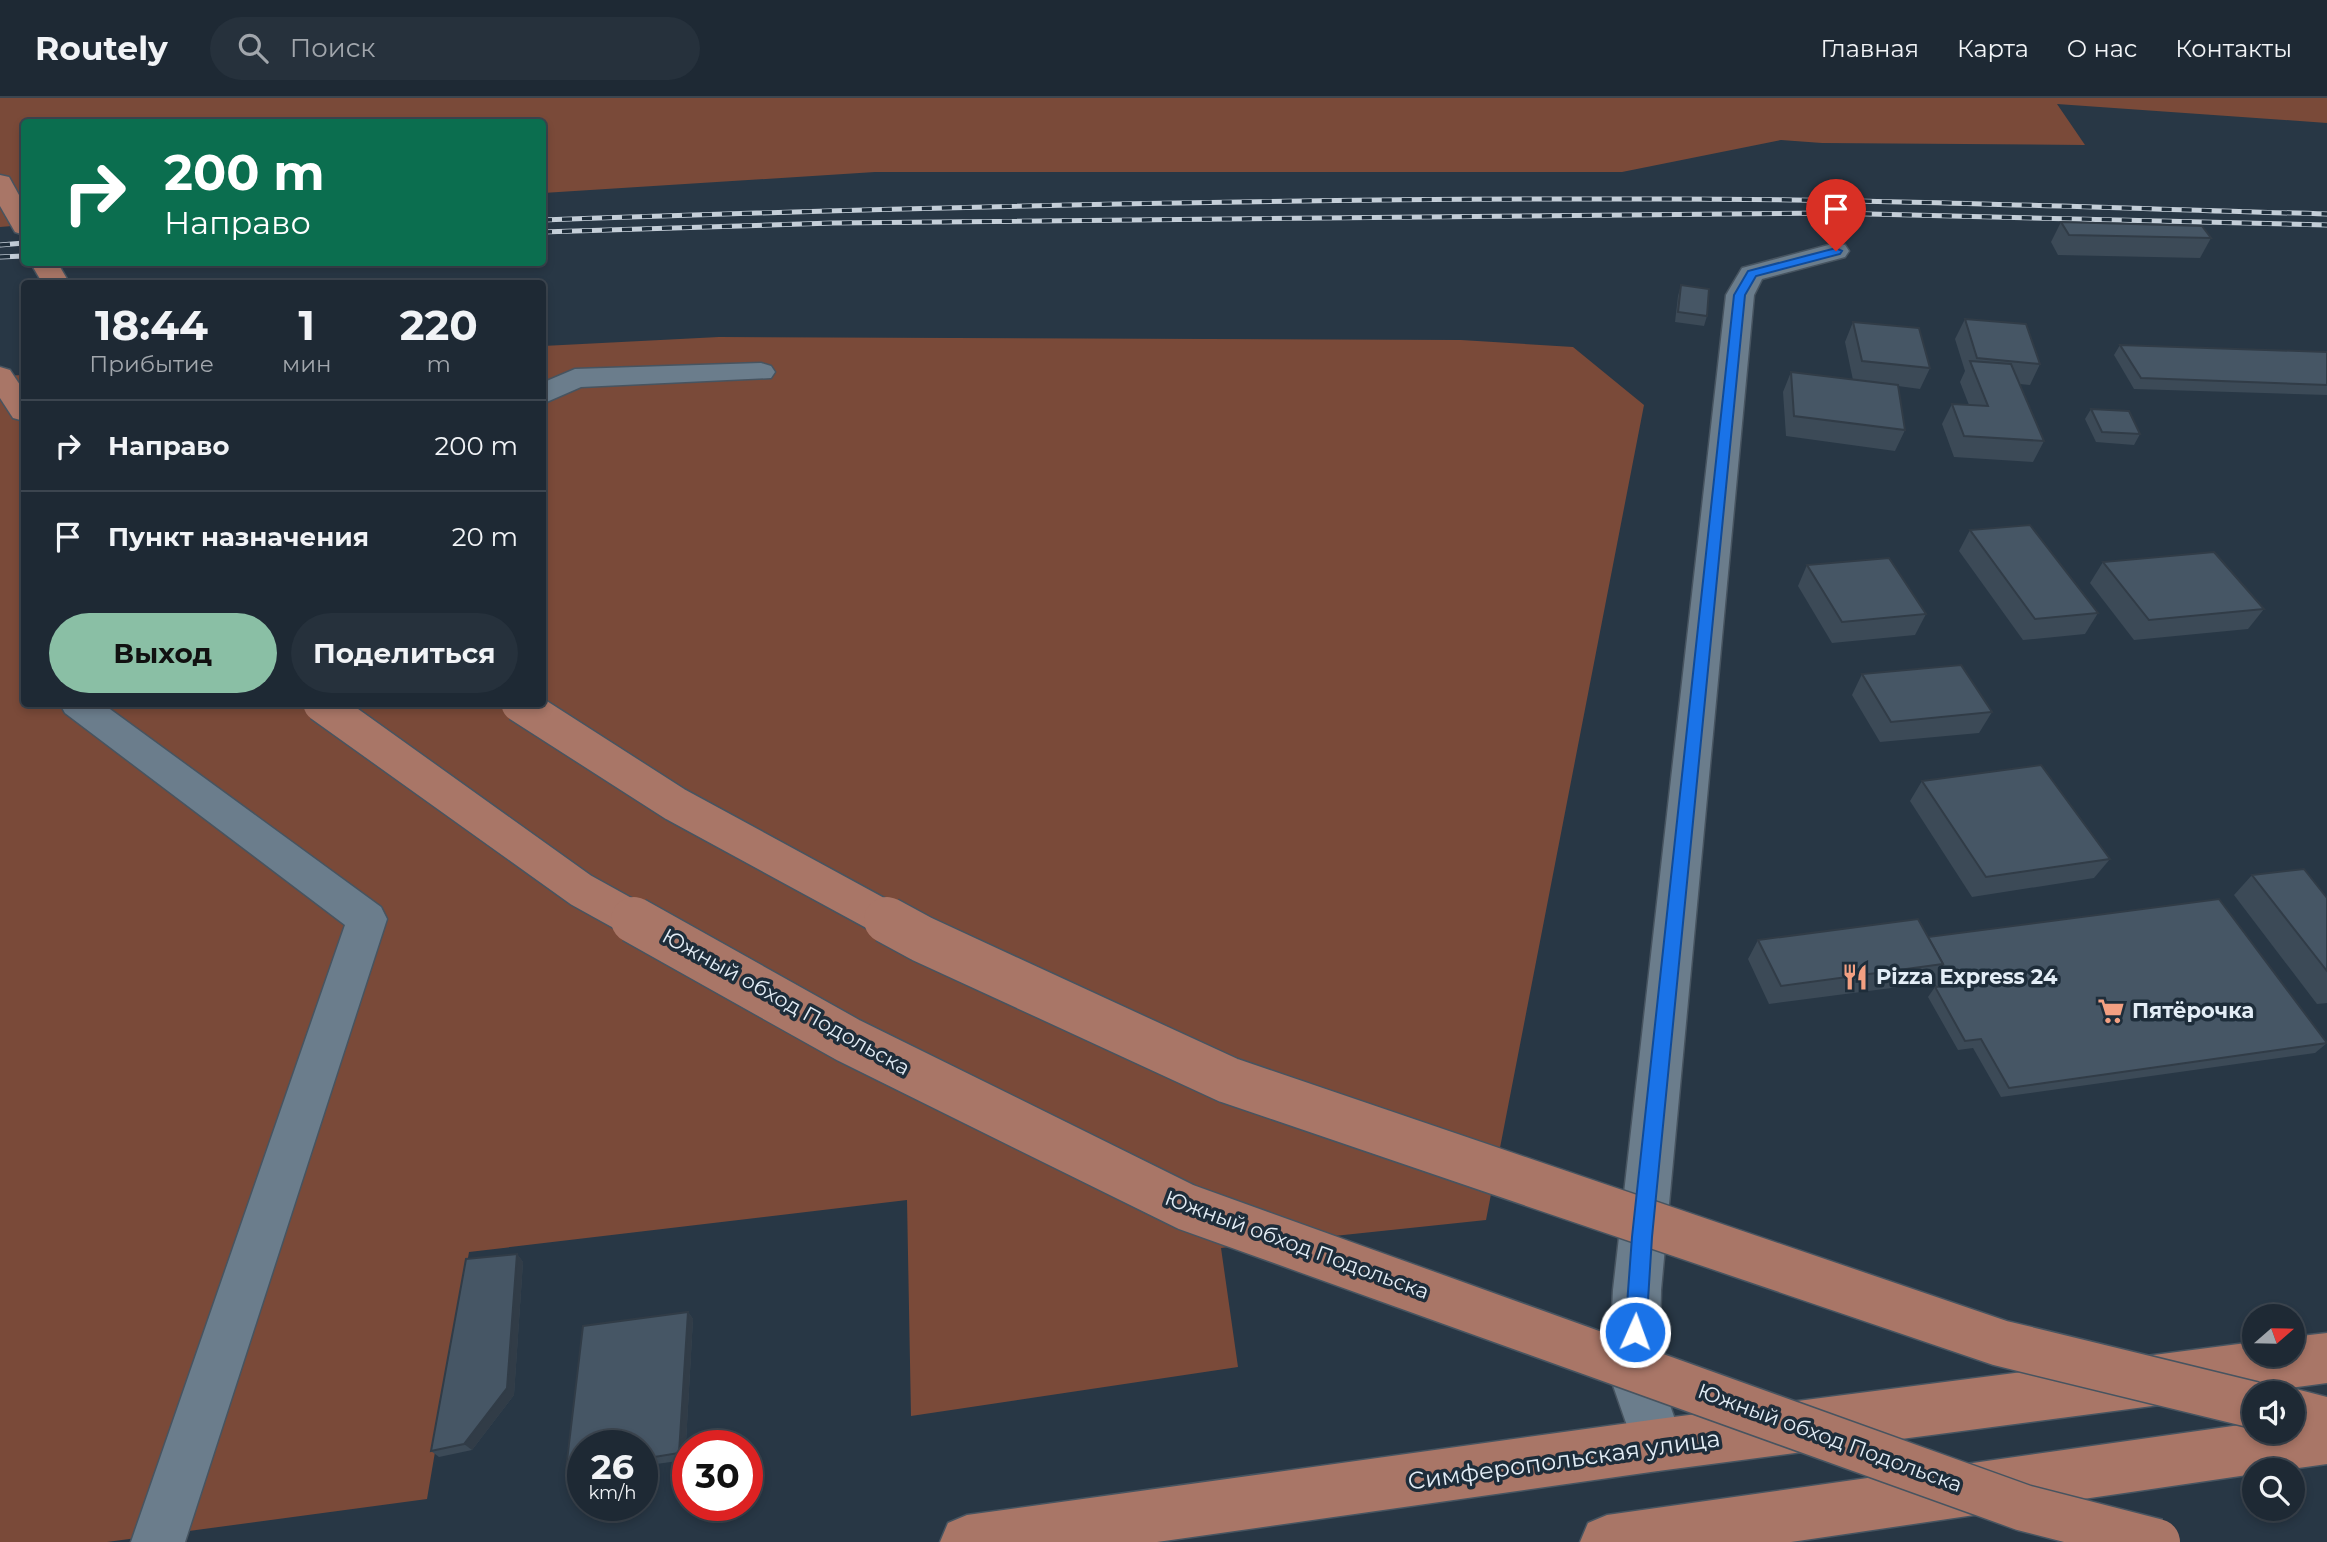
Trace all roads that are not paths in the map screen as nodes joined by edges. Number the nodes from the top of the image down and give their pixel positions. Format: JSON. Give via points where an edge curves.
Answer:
{"nodes":[{"id":1,"x":0,"y":182,"type":"edge"},
{"id":2,"x":21,"y":221,"type":"edge"},
{"id":3,"x":1836,"y":251,"type":"dead end"},
{"id":4,"x":761,"y":372,"type":"dead end"},
{"id":5,"x":0,"y":376,"type":"edge"},
{"id":6,"x":546,"y":392,"type":"edge"},
{"id":7,"x":21,"y":408,"type":"edge"},
{"id":8,"x":82,"y":707,"type":"edge"},
{"id":9,"x":325,"y":707,"type":"edge"},
{"id":10,"x":524,"y":707,"type":"edge"},
{"id":11,"x":2327,"y":1358,"type":"edge"},
{"id":12,"x":2242,"y":1402,"type":"edge"},
{"id":13,"x":2305,"y":1417,"type":"edge"},
{"id":14,"x":2327,"y":1423,"type":"edge"},
{"id":15,"x":2327,"y":1438,"type":"edge"},
{"id":16,"x":1658,"y":1445,"type":"junction"},
{"id":17,"x":158,"y":1542,"type":"edge"},
{"id":18,"x":967,"y":1542,"type":"edge"},
{"id":19,"x":1607,"y":1542,"type":"edge"},
{"id":20,"x":2157,"y":1542,"type":"edge"}],
"edges":[{"from":1,"to":2,"type":"main road"},
{"from":3,"to":16,"type":"street","via":[[1752,274],[1740,295],[1637,1290],[1634,1374]]},
{"from":4,"to":6,"type":"street","via":[[575,378]]},
{"from":5,"to":7,"type":"main road"},
{"from":8,"to":17,"type":"street","via":[[367,919]]},
{"from":9,"to":20,"type":"main road","name":"Южный обход Подольска","bridge":true,"via":[[581,890],[848,1040],[1186,1207],[2024,1508]]},
{"from":10,"to":12,"type":"main road","bridge":true,"via":[[675,804],[922,939],[1228,1080],[2000,1343]]},
{"from":11,"to":16,"type":"main road","name":"Симферопольская улица"},
{"from":13,"to":14,"type":"main road"},
{"from":15,"to":19,"type":"main road"},
{"from":16,"to":18,"type":"main road","name":"Симферопольская улица"}]}
